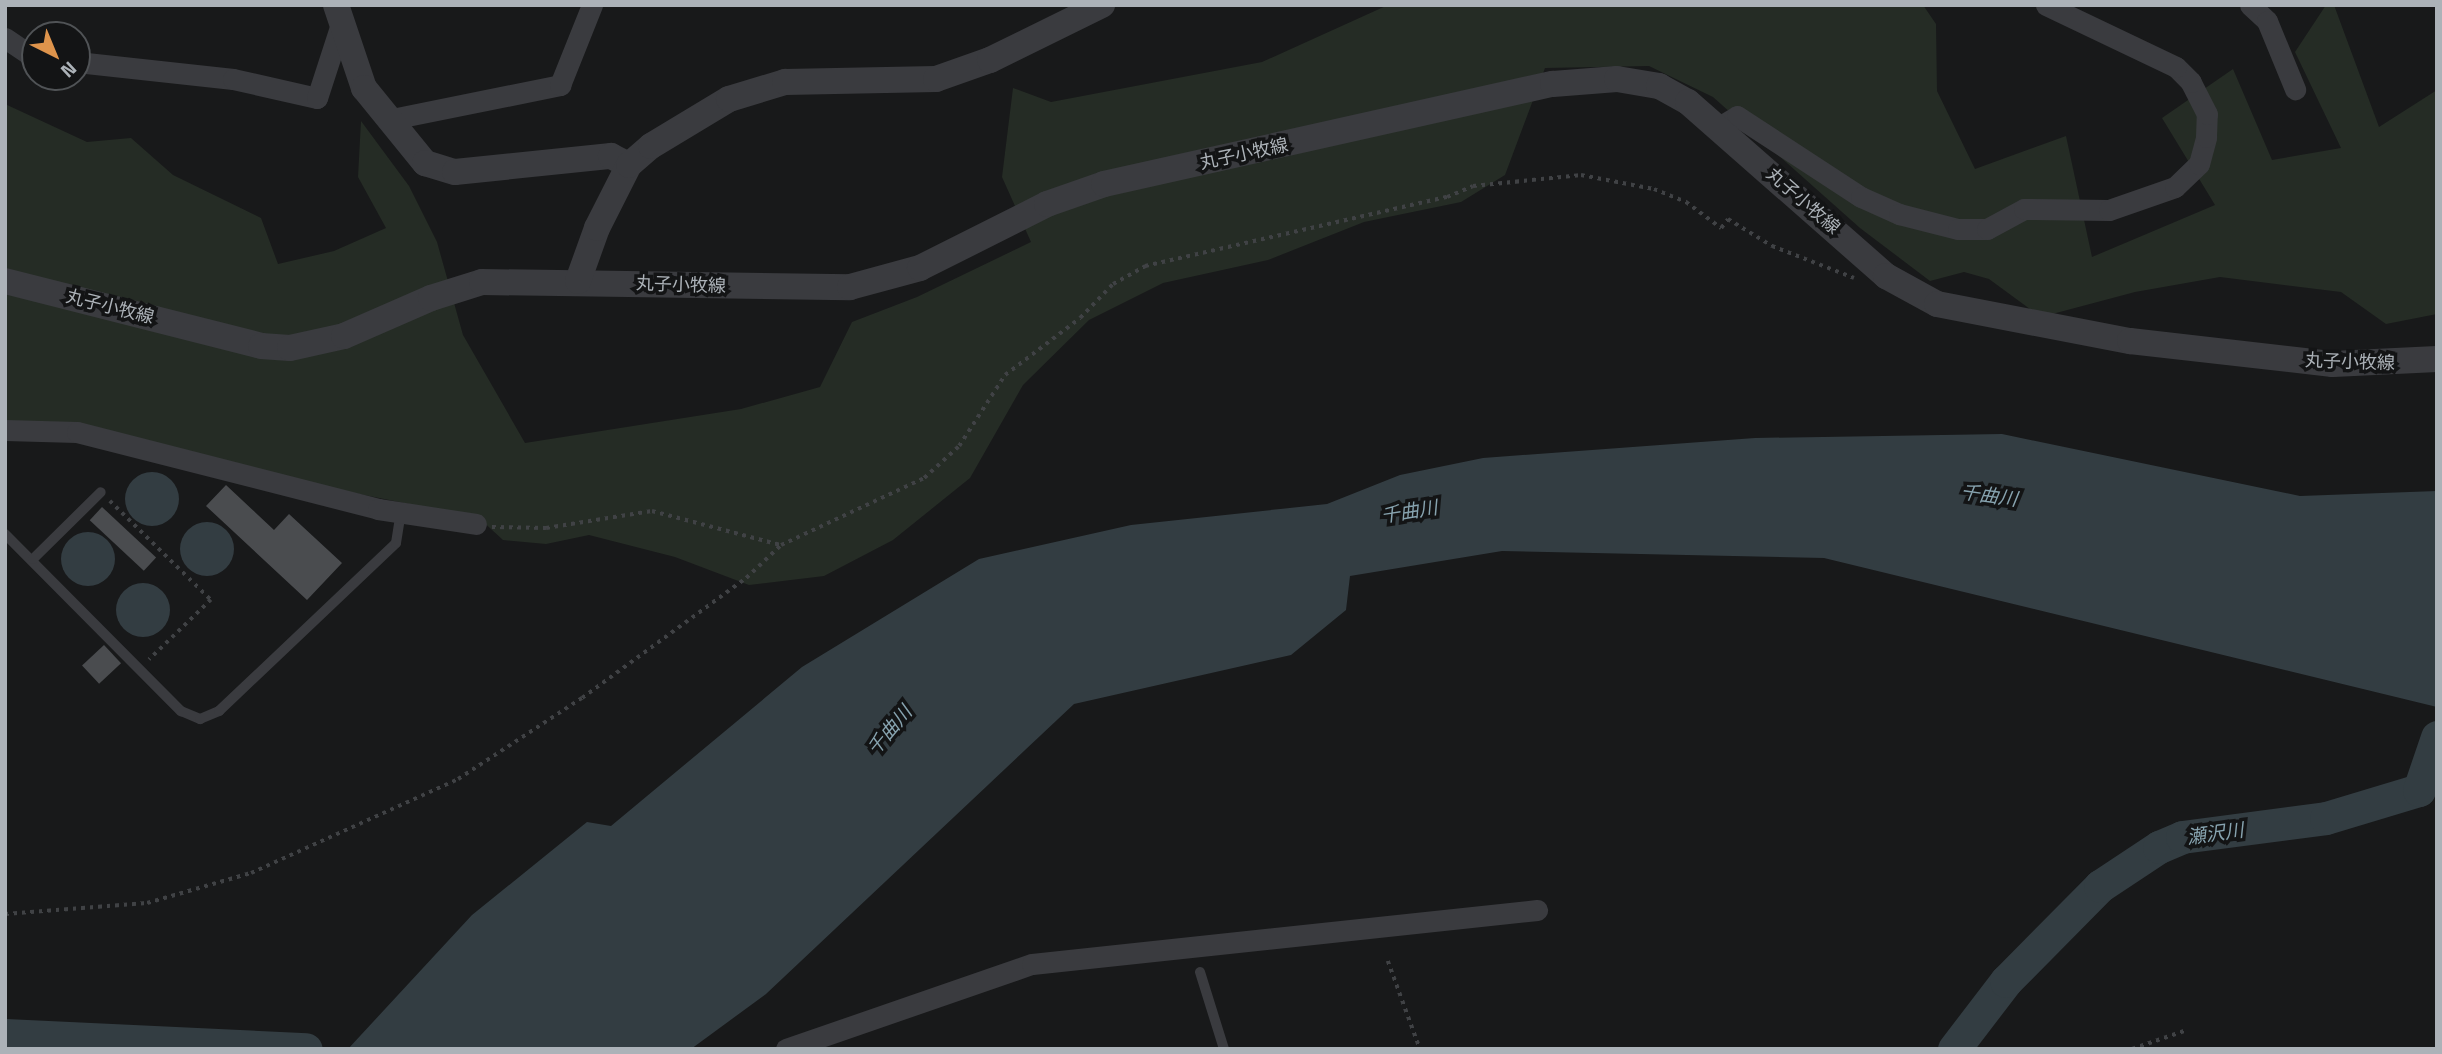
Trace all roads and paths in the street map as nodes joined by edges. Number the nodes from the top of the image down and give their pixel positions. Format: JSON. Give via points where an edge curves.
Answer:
{"nodes":[{"id":1,"x":592,"y":5,"type":"edge"},
{"id":2,"x":2046,"y":5,"type":"edge"},
{"id":3,"x":2250,"y":5,"type":"edge"},
{"id":4,"x":1097,"y":6,"type":"edge"},
{"id":5,"x":339,"y":15,"type":"edge"},
{"id":6,"x":5,"y":38,"type":"edge"},
{"id":7,"x":21,"y":49,"type":"edge"},
{"id":8,"x":91,"y":64,"type":"edge"},
{"id":9,"x":2295,"y":89,"type":"dead end"},
{"id":10,"x":387,"y":120,"type":"junction"},
{"id":11,"x":1719,"y":127,"type":"junction"},
{"id":12,"x":629,"y":165,"type":"junction"},
{"id":13,"x":1886,"y":276,"type":"junction"},
{"id":14,"x":5,"y":281,"type":"edge"},
{"id":15,"x":578,"y":281,"type":"junction"},
{"id":16,"x":2437,"y":359,"type":"edge"},
{"id":17,"x":5,"y":430,"type":"edge"},
{"id":18,"x":101,"y":492,"type":"joint"},
{"id":19,"x":401,"y":513,"type":"junction"},
{"id":20,"x":476,"y":524,"type":"joint"},
{"id":21,"x":5,"y":534,"type":"edge"},
{"id":22,"x":781,"y":545,"type":"junction"},
{"id":23,"x":33,"y":559,"type":"junction"},
{"id":24,"x":140,"y":669,"type":"junction"},
{"id":25,"x":1537,"y":910,"type":"dead end"},
{"id":26,"x":5,"y":915,"type":"edge"},
{"id":27,"x":1388,"y":961,"type":"dead end"},
{"id":28,"x":1200,"y":972,"type":"dead end"},
{"id":29,"x":2184,"y":1031,"type":"dead end"},
{"id":30,"x":786,"y":1049,"type":"edge"},
{"id":31,"x":1224,"y":1049,"type":"edge"},
{"id":32,"x":1420,"y":1049,"type":"edge"},
{"id":33,"x":2132,"y":1049,"type":"edge"}],
"edges":[{"from":1,"to":10,"type":"street","via":[[560,85]]},
{"from":2,"to":11,"type":"street","via":[[2176,67],[2191,82],[2207,114],[2206,137],[2199,164],[2175,187],[2109,210],[2024,209],[1987,229],[1958,229],[1899,214],[1861,197],[1737,116]]},
{"from":3,"to":9,"type":"street","via":[[2267,21]]},
{"from":4,"to":12,"type":"street","via":[[989,60],[936,79],[785,82],[746,92],[651,146]]},
{"from":5,"to":8,"type":"street","via":[[317,98],[233,79]]},
{"from":5,"to":10,"type":"street","via":[[364,88]]},
{"from":6,"to":7,"type":"street"},
{"from":10,"to":12,"type":"street","via":[[425,163],[455,172],[611,156]]},
{"from":11,"to":13,"type":"street","name":"丸子小牧線"},
{"from":11,"to":15,"type":"street","name":"丸子小牧線","via":[[1659,86],[1617,79],[1553,84],[1074,192],[956,252],[884,281],[811,290]]},
{"from":12,"to":15,"type":"street","via":[[597,228]]},
{"from":13,"to":16,"type":"street","name":"丸子小牧線","via":[[1903,289],[1973,314],[2130,341],[2333,364]]},
{"from":13,"to":22,"type":"path","via":[[1876,287],[1772,246],[1728,219],[1721,228],[1686,202],[1654,189],[1581,175],[1473,186],[1447,197],[1224,246],[1145,266],[1113,284],[1080,318],[1005,375],[959,446],[923,478]]},
{"from":14,"to":15,"type":"street","name":"丸子小牧線","via":[[261,346],[289,348],[344,336],[482,282]]},
{"from":17,"to":19,"type":"street","via":[[77,432]]},
{"from":18,"to":23,"type":"lane"},
{"from":18,"to":24,"type":"path","via":[[211,600]]},
{"from":19,"to":20,"type":"street"},
{"from":19,"to":24,"type":"lane","via":[[396,543],[315,624],[211,716],[187,716]]},
{"from":20,"to":22,"type":"path","via":[[507,530],[546,528],[652,511]]},
{"from":21,"to":23,"type":"lane"},
{"from":22,"to":26,"type":"path","via":[[746,578],[582,698],[458,779],[251,873],[147,903]]},
{"from":23,"to":24,"type":"lane"},
{"from":25,"to":30,"type":"street","via":[[1032,964]]},
{"from":27,"to":32,"type":"path"},
{"from":28,"to":31,"type":"lane"},
{"from":29,"to":33,"type":"path"}]}
